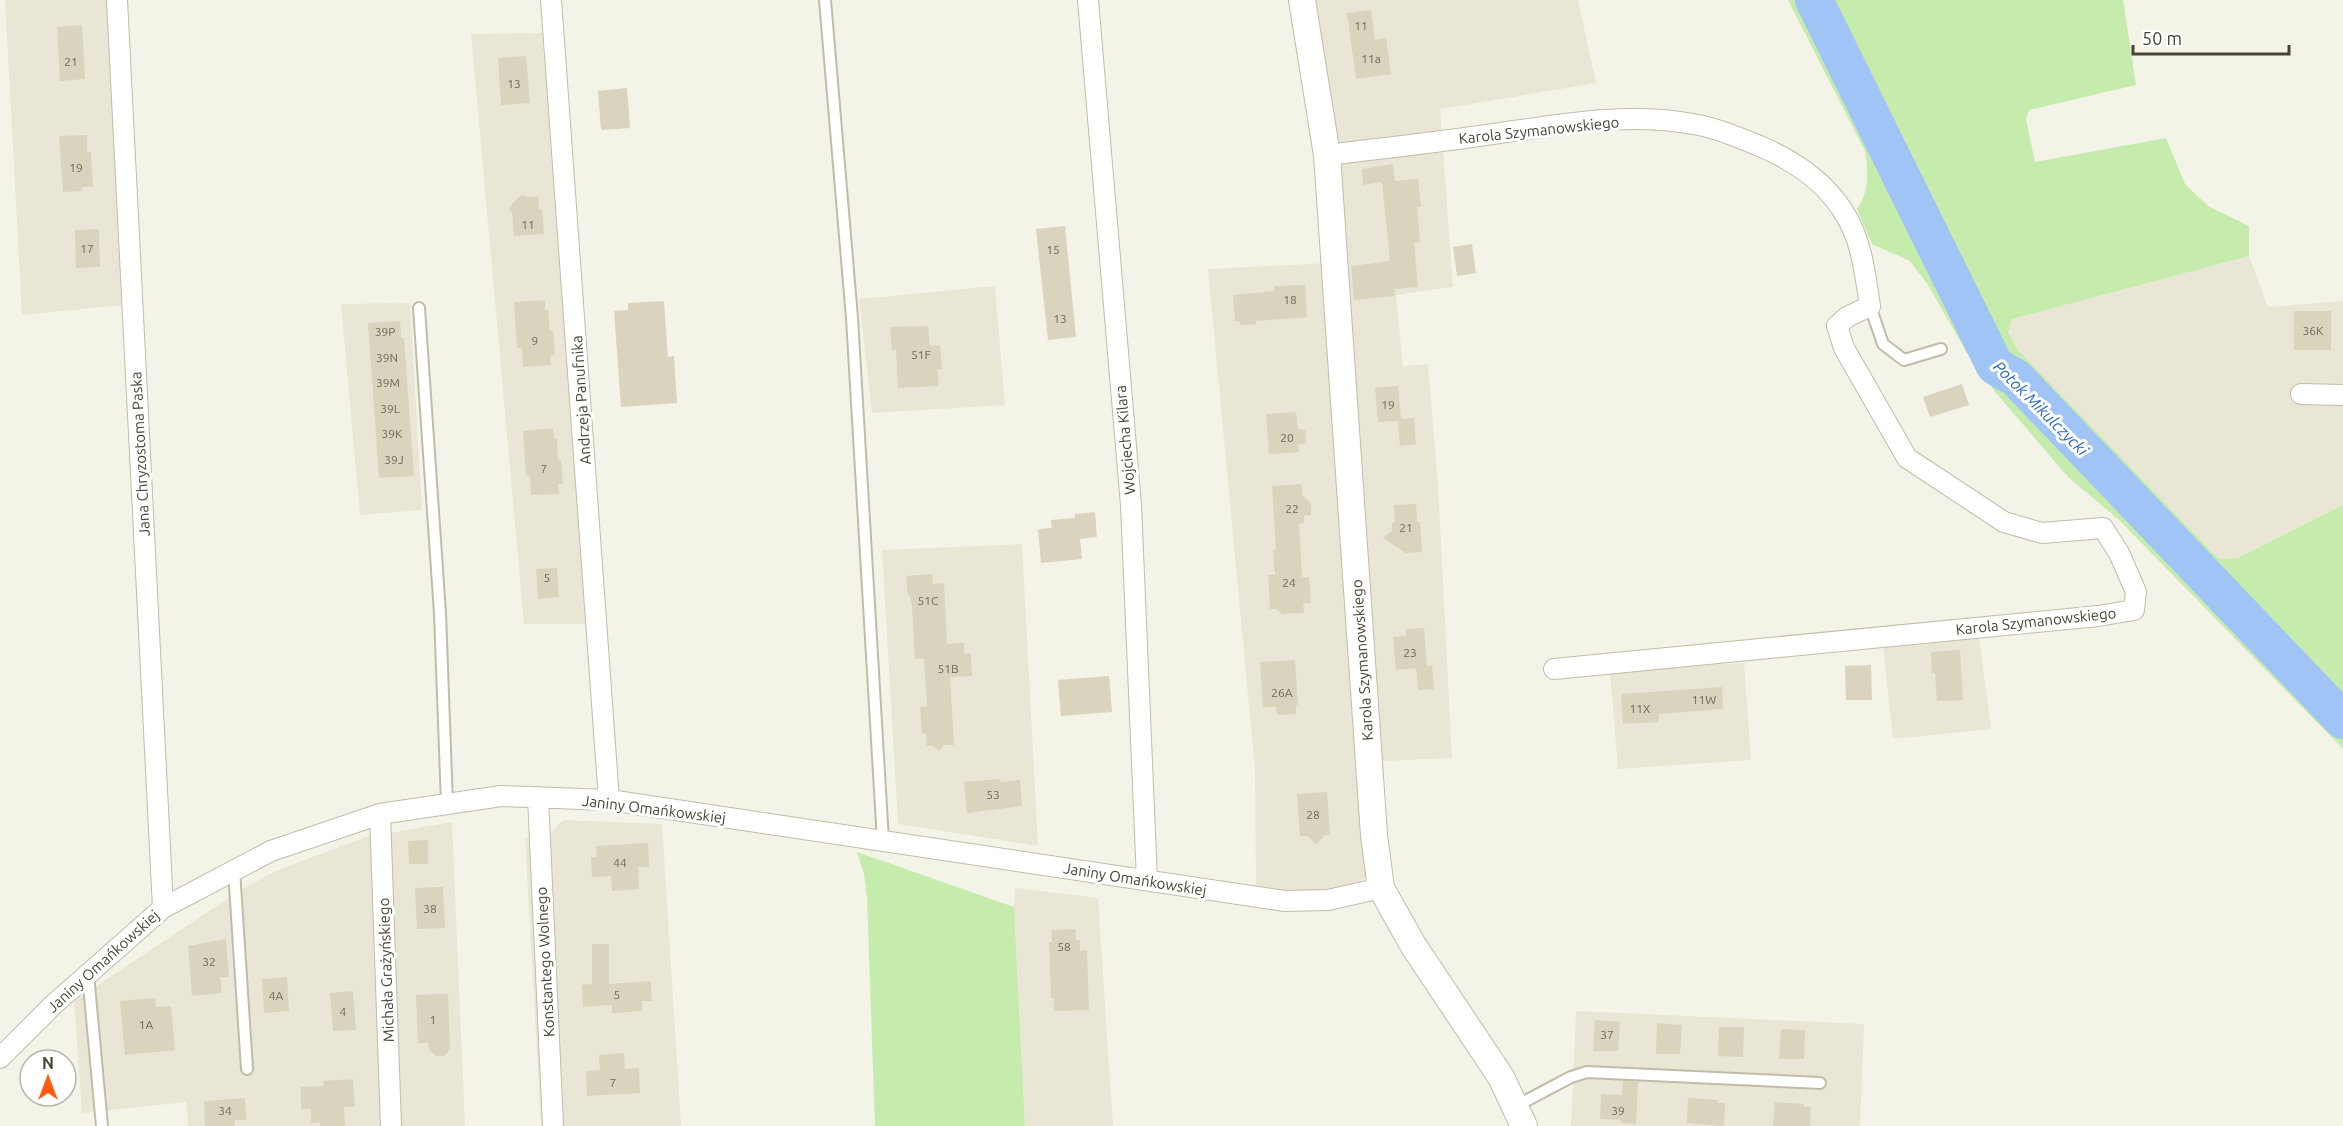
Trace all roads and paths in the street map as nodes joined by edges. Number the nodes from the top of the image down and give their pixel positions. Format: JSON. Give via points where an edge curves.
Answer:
{"nodes":[{"id":1,"x":117,"y":0,"type":"edge"},
{"id":2,"x":551,"y":0,"type":"edge"},
{"id":3,"x":825,"y":0,"type":"edge"},
{"id":4,"x":1088,"y":0,"type":"edge"},
{"id":5,"x":1302,"y":0,"type":"edge"},
{"id":6,"x":1327,"y":155,"type":"junction"},
{"id":7,"x":1870,"y":306,"type":"junction"},
{"id":8,"x":419,"y":308,"type":"dead end"},
{"id":9,"x":1941,"y":349,"type":"dead end"},
{"id":10,"x":2301,"y":394,"type":"dead end"},
{"id":11,"x":2343,"y":395,"type":"edge"},
{"id":12,"x":1554,"y":669,"type":"dead end"},
{"id":13,"x":538,"y":797,"type":"junction"},
{"id":14,"x":609,"y":800,"type":"junction"},
{"id":15,"x":447,"y":804,"type":"junction"},
{"id":16,"x":380,"y":814,"type":"junction"},
{"id":17,"x":883,"y":841,"type":"junction"},
{"id":18,"x":234,"y":870,"type":"junction"},
{"id":19,"x":1146,"y":880,"type":"junction"},
{"id":20,"x":1381,"y":888,"type":"junction"},
{"id":21,"x":164,"y":908,"type":"junction"},
{"id":22,"x":88,"y":974,"type":"junction"},
{"id":23,"x":0,"y":1058,"type":"edge"},
{"id":24,"x":247,"y":1070,"type":"dead end"},
{"id":25,"x":1820,"y":1083,"type":"dead end"},
{"id":26,"x":1520,"y":1116,"type":"edge"},
{"id":27,"x":102,"y":1126,"type":"edge"},
{"id":28,"x":391,"y":1126,"type":"edge"},
{"id":29,"x":553,"y":1126,"type":"edge"}],
"edges":[{"from":1,"to":21,"type":"street","name":"Jana Chryzostoma Paska"},
{"from":2,"to":14,"type":"street","name":"Andrzeja Panufnika"},
{"from":3,"to":17,"type":"lane","via":[[852,318]]},
{"from":4,"to":19,"type":"street","name":"Wojciecha Kilara","via":[[1131,505]]},
{"from":5,"to":6,"type":"street","name":"Karola Szymanowskiego"},
{"from":6,"to":7,"type":"street","name":"Karola Szymanowskiego","via":[[1604,120],[1693,124],[1781,155],[1819,181],[1855,234]]},
{"from":6,"to":20,"type":"street","name":"Karola Szymanowskiego","via":[[1373,823]]},
{"from":7,"to":9,"type":"lane","via":[[1883,344],[1904,360]]},
{"from":7,"to":12,"type":"street","name":"Karola Szymanowskiego","via":[[1837,326],[1844,348],[1907,458],[2004,522],[2042,533],[2103,528],[2136,592],[2134,610]]},
{"from":8,"to":15,"type":"lane","via":[[440,613]]},
{"from":10,"to":11,"type":"street"},
{"from":13,"to":14,"type":"street","name":"Janiny Omańkowskiej"},
{"from":13,"to":15,"type":"street","name":"Janiny Omańkowskiej","via":[[501,796]]},
{"from":13,"to":29,"type":"street","name":"Konstantego Wolnego"},
{"from":14,"to":17,"type":"street","name":"Janiny Omańkowskiej"},
{"from":15,"to":16,"type":"street","name":"Janiny Omańkowskiej"},
{"from":16,"to":18,"type":"street","name":"Janiny Omańkowskiej","via":[[271,851]]},
{"from":16,"to":28,"type":"street","name":"Michała Grażyńskiego"},
{"from":17,"to":19,"type":"street","name":"Janiny Omańkowskiej"},
{"from":18,"to":21,"type":"street","name":"Janiny Omańkowskiej"},
{"from":18,"to":24,"type":"lane"},
{"from":19,"to":20,"type":"street","name":"Janiny Omańkowskiej","via":[[1285,901],[1328,900]]},
{"from":20,"to":26,"type":"street","name":"Karola Szymanowskiego","via":[[1413,945],[1501,1077]]},
{"from":21,"to":22,"type":"street","name":"Janiny Omańkowskiej"},
{"from":22,"to":23,"type":"street","name":"Janiny Omańkowskiej"},
{"from":22,"to":27,"type":"lane"},
{"from":25,"to":26,"type":"lane","via":[[1587,1072],[1571,1077]]}]}
